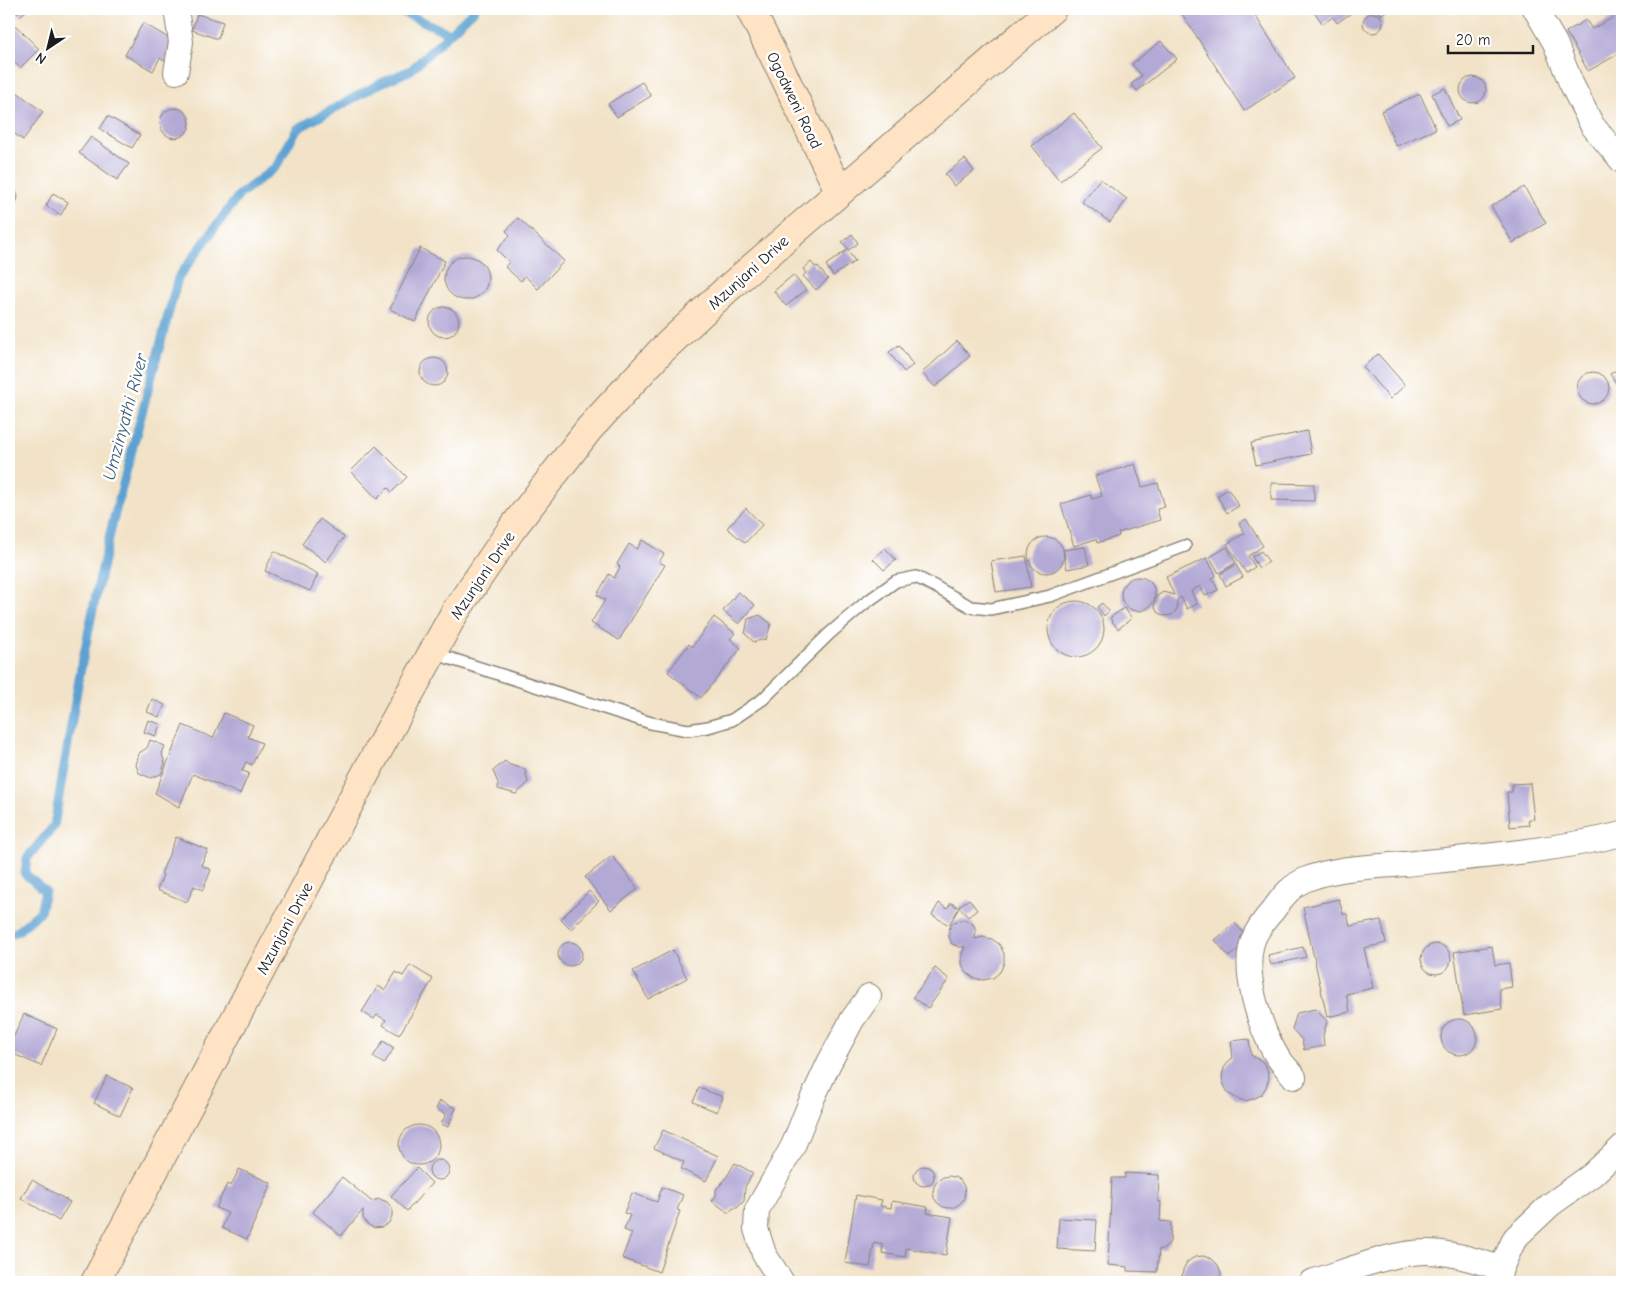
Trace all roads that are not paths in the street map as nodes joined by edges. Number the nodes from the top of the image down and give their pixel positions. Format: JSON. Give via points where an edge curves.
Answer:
{"nodes":[{"id":1,"x":176,"y":9,"type":"edge"},
{"id":2,"x":750,"y":9,"type":"edge"},
{"id":3,"x":1052,"y":9,"type":"edge"},
{"id":4,"x":1535,"y":9,"type":"edge"},
{"id":5,"x":176,"y":72,"type":"dead end"},
{"id":6,"x":1622,"y":161,"type":"edge"},
{"id":7,"x":839,"y":191,"type":"junction"},
{"id":8,"x":1185,"y":546,"type":"dead end"},
{"id":9,"x":432,"y":653,"type":"junction"},
{"id":10,"x":1622,"y":834,"type":"edge"},
{"id":11,"x":869,"y":996,"type":"dead end"},
{"id":12,"x":1294,"y":1077,"type":"dead end"},
{"id":13,"x":1622,"y":1147,"type":"edge"},
{"id":14,"x":1500,"y":1275,"type":"edge"},
{"id":15,"x":94,"y":1282,"type":"edge"},
{"id":16,"x":782,"y":1282,"type":"edge"},
{"id":17,"x":1311,"y":1282,"type":"edge"}],
"edges":[{"from":1,"to":5,"type":"street","via":[[181,42]]},
{"from":2,"to":7,"type":"main road","name":"Ogodweni Road"},
{"from":3,"to":7,"type":"main road","name":"Mzunjani Drive"},
{"from":4,"to":6,"type":"street","via":[[1556,42],[1571,83],[1592,125]]},
{"from":7,"to":9,"type":"main road","name":"Mzunjani Drive","via":[[660,352],[589,430],[511,530],[455,612]]},
{"from":8,"to":9,"type":"lane","via":[[1050,596],[991,609],[971,607],[916,577],[896,580],[829,634],[763,699],[732,720],[688,730],[651,723]]},
{"from":9,"to":15,"type":"main road","name":"Mzunjani Drive"},
{"from":10,"to":12,"type":"street","via":[[1586,843],[1349,869],[1308,878],[1293,886],[1256,934],[1249,965],[1262,1026],[1276,1055]]},
{"from":11,"to":16,"type":"street","via":[[829,1063],[793,1146],[757,1210],[756,1229],[764,1254]]},
{"from":13,"to":14,"type":"street","via":[[1515,1238]]},
{"from":14,"to":17,"type":"street","via":[[1457,1255],[1426,1252],[1398,1255]]}]}
